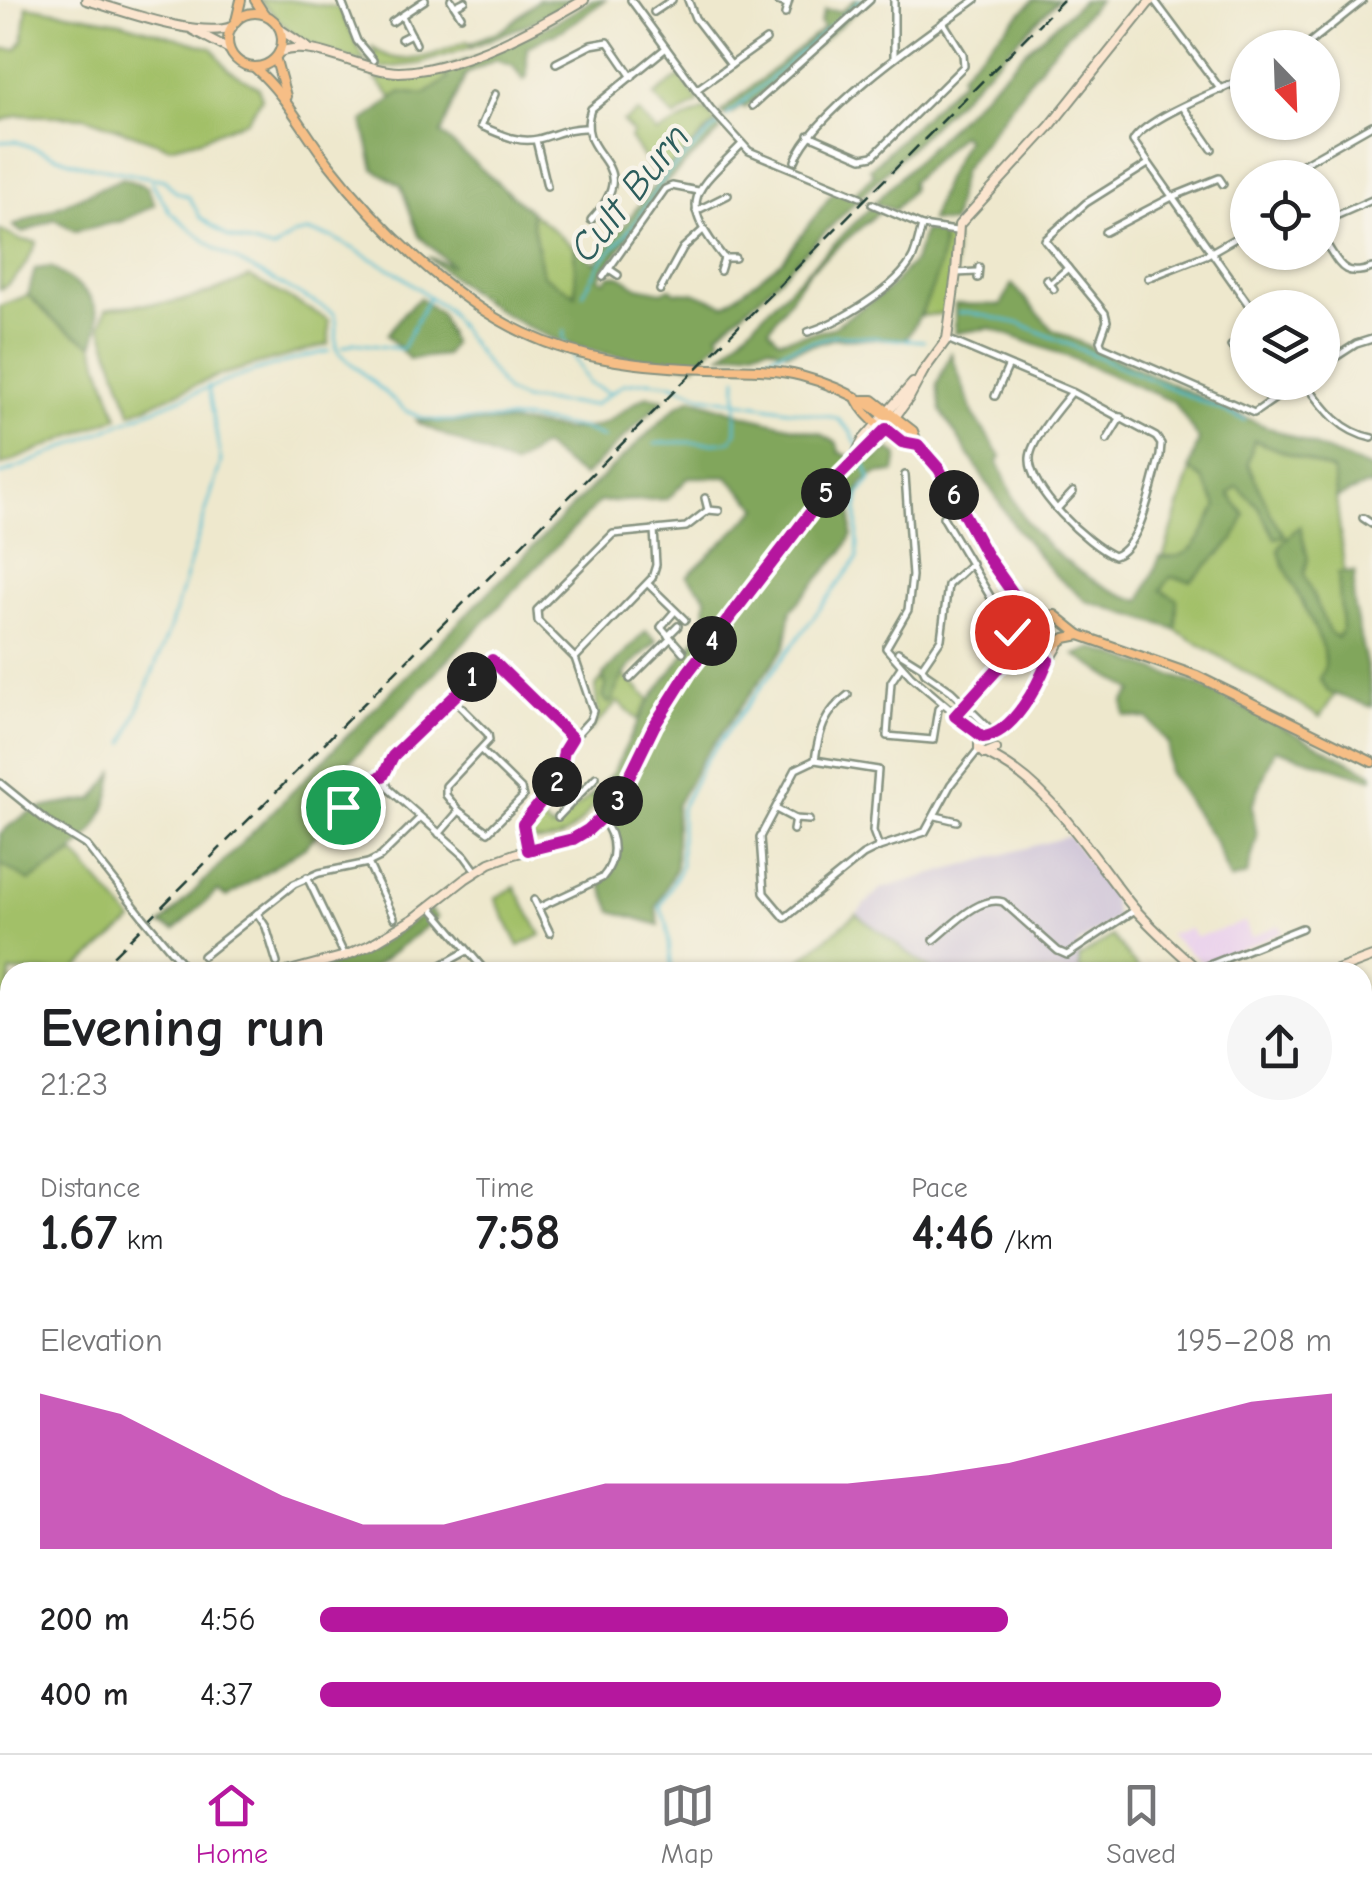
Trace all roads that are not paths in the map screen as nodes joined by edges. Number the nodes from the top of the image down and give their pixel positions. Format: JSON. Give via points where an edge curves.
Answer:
{"nodes":[{"id":1,"x":86,"y":0,"type":"edge"},
{"id":2,"x":241,"y":0,"type":"edge"},
{"id":3,"x":255,"y":0,"type":"edge"},
{"id":4,"x":340,"y":0,"type":"edge"},
{"id":5,"x":426,"y":0,"type":"edge"},
{"id":6,"x":584,"y":0,"type":"edge"},
{"id":7,"x":631,"y":0,"type":"edge"},
{"id":8,"x":672,"y":0,"type":"edge"},
{"id":9,"x":688,"y":0,"type":"edge"},
{"id":10,"x":870,"y":0,"type":"edge"},
{"id":11,"x":894,"y":0,"type":"edge"},
{"id":12,"x":975,"y":0,"type":"edge"},
{"id":13,"x":1153,"y":0,"type":"edge"},
{"id":14,"x":1363,"y":0,"type":"edge"},
{"id":15,"x":465,"y":1,"type":"edge"},
{"id":16,"x":777,"y":1,"type":"edge"},
{"id":17,"x":788,"y":2,"type":"edge"},
{"id":18,"x":453,"y":3,"type":"edge"},
{"id":19,"x":659,"y":12,"type":"dead end"},
{"id":20,"x":264,"y":14,"type":"junction"},
{"id":21,"x":785,"y":14,"type":"dead end"},
{"id":22,"x":402,"y":16,"type":"junction"},
{"id":23,"x":461,"y":16,"type":"dead end"},
{"id":24,"x":392,"y":22,"type":"dead end"},
{"id":25,"x":943,"y":22,"type":"junction"},
{"id":26,"x":234,"y":24,"type":"junction"},
{"id":27,"x":187,"y":27,"type":"junction"},
{"id":28,"x":281,"y":30,"type":"junction"},
{"id":29,"x":1325,"y":30,"type":"edge"},
{"id":30,"x":606,"y":32,"type":"dead end"},
{"id":31,"x":411,"y":34,"type":"junction"},
{"id":32,"x":401,"y":39,"type":"dead end"},
{"id":33,"x":766,"y":40,"type":"dead end"},
{"id":34,"x":608,"y":42,"type":"junction"},
{"id":35,"x":416,"y":44,"type":"dead end"},
{"id":36,"x":666,"y":48,"type":"junction"},
{"id":37,"x":229,"y":49,"type":"junction"},
{"id":38,"x":312,"y":50,"type":"junction"},
{"id":39,"x":278,"y":56,"type":"junction"},
{"id":40,"x":894,"y":58,"type":"junction"},
{"id":41,"x":373,"y":60,"type":"dead end"},
{"id":42,"x":561,"y":63,"type":"dead end"},
{"id":43,"x":731,"y":65,"type":"junction"},
{"id":44,"x":255,"y":68,"type":"junction"},
{"id":45,"x":632,"y":78,"type":"junction"},
{"id":46,"x":1230,"y":85,"type":"edge"},
{"id":47,"x":696,"y":90,"type":"junction"},
{"id":48,"x":1220,"y":90,"type":"junction"},
{"id":49,"x":495,"y":94,"type":"dead end"},
{"id":50,"x":289,"y":105,"type":"junction"},
{"id":51,"x":752,"y":106,"type":"dead end"},
{"id":52,"x":1183,"y":107,"type":"junction"},
{"id":53,"x":1372,"y":124,"type":"edge"},
{"id":54,"x":587,"y":128,"type":"junction"},
{"id":55,"x":810,"y":135,"type":"junction"},
{"id":56,"x":536,"y":140,"type":"junction"},
{"id":57,"x":742,"y":144,"type":"junction"},
{"id":58,"x":1212,"y":150,"type":"dead end"},
{"id":59,"x":1309,"y":160,"type":"edge"},
{"id":60,"x":796,"y":161,"type":"dead end"},
{"id":61,"x":1148,"y":164,"type":"junction"},
{"id":62,"x":550,"y":182,"type":"dead end"},
{"id":63,"x":1223,"y":184,"type":"dead end"},
{"id":64,"x":698,"y":191,"type":"junction"},
{"id":65,"x":728,"y":194,"type":"dead end"},
{"id":66,"x":1172,"y":197,"type":"junction"},
{"id":67,"x":860,"y":198,"type":"dead end"},
{"id":68,"x":1372,"y":200,"type":"edge"},
{"id":69,"x":872,"y":204,"type":"dead end"},
{"id":70,"x":696,"y":212,"type":"junction"},
{"id":71,"x":1340,"y":214,"type":"edge"},
{"id":72,"x":597,"y":218,"type":"dead end"},
{"id":73,"x":922,"y":226,"type":"junction"},
{"id":74,"x":702,"y":230,"type":"junction"},
{"id":75,"x":956,"y":231,"type":"junction"},
{"id":76,"x":1105,"y":232,"type":"dead end"},
{"id":77,"x":1230,"y":242,"type":"edge"},
{"id":78,"x":1212,"y":252,"type":"junction"},
{"id":79,"x":724,"y":258,"type":"junction"},
{"id":80,"x":735,"y":258,"type":"dead end"},
{"id":81,"x":1340,"y":264,"type":"edge"},
{"id":82,"x":1068,"y":268,"type":"junction"},
{"id":83,"x":1372,"y":268,"type":"edge"},
{"id":84,"x":609,"y":269,"type":"junction"},
{"id":85,"x":720,"y":272,"type":"dead end"},
{"id":86,"x":956,"y":272,"type":"junction"},
{"id":87,"x":978,"y":273,"type":"dead end"},
{"id":88,"x":618,"y":275,"type":"dead end"},
{"id":89,"x":603,"y":277,"type":"dead end"},
{"id":90,"x":1148,"y":278,"type":"dead end"},
{"id":91,"x":668,"y":281,"type":"junction"},
{"id":92,"x":1050,"y":284,"type":"dead end"},
{"id":93,"x":676,"y":286,"type":"dead end"},
{"id":94,"x":660,"y":290,"type":"dead end"},
{"id":95,"x":1239,"y":290,"type":"edge"},
{"id":96,"x":808,"y":332,"type":"dead end"},
{"id":97,"x":1372,"y":338,"type":"edge"},
{"id":98,"x":947,"y":339,"type":"junction"},
{"id":99,"x":1340,"y":354,"type":"edge"},
{"id":100,"x":1008,"y":366,"type":"junction"},
{"id":101,"x":1072,"y":392,"type":"junction"},
{"id":102,"x":995,"y":396,"type":"dead end"},
{"id":103,"x":857,"y":400,"type":"junction"},
{"id":104,"x":1317,"y":400,"type":"edge"},
{"id":105,"x":1271,"y":401,"type":"edge"},
{"id":106,"x":1121,"y":417,"type":"junction"},
{"id":107,"x":887,"y":420,"type":"junction"},
{"id":108,"x":1372,"y":438,"type":"edge"},
{"id":109,"x":1107,"y":440,"type":"dead end"},
{"id":110,"x":918,"y":445,"type":"junction"},
{"id":111,"x":905,"y":475,"type":"dead end"},
{"id":112,"x":1073,"y":492,"type":"dead end"},
{"id":113,"x":705,"y":498,"type":"dead end"},
{"id":114,"x":1056,"y":509,"type":"junction"},
{"id":115,"x":708,"y":510,"type":"junction"},
{"id":116,"x":719,"y":511,"type":"dead end"},
{"id":117,"x":944,"y":517,"type":"dead end"},
{"id":118,"x":1363,"y":518,"type":"dead end"},
{"id":119,"x":1372,"y":524,"type":"edge"},
{"id":120,"x":654,"y":530,"type":"junction"},
{"id":121,"x":972,"y":563,"type":"junction"},
{"id":122,"x":648,"y":584,"type":"junction"},
{"id":123,"x":1024,"y":609,"type":"junction"},
{"id":124,"x":674,"y":610,"type":"junction"},
{"id":125,"x":1042,"y":616,"type":"junction"},
{"id":126,"x":685,"y":620,"type":"dead end"},
{"id":127,"x":1065,"y":624,"type":"junction"},
{"id":128,"x":678,"y":626,"type":"dead end"},
{"id":129,"x":1033,"y":629,"type":"junction"},
{"id":130,"x":1080,"y":635,"type":"junction"},
{"id":131,"x":669,"y":638,"type":"junction"},
{"id":132,"x":1062,"y":642,"type":"junction"},
{"id":133,"x":1019,"y":645,"type":"junction"},
{"id":134,"x":1042,"y":646,"type":"junction"},
{"id":135,"x":684,"y":652,"type":"dead end"},
{"id":136,"x":898,"y":652,"type":"dead end"},
{"id":137,"x":575,"y":658,"type":"junction"},
{"id":138,"x":1048,"y":660,"type":"junction"},
{"id":139,"x":1035,"y":663,"type":"dead end"},
{"id":140,"x":922,"y":666,"type":"junction"},
{"id":141,"x":901,"y":667,"type":"junction"},
{"id":142,"x":630,"y":679,"type":"dead end"},
{"id":143,"x":452,"y":698,"type":"junction"},
{"id":144,"x":846,"y":699,"type":"dead end"},
{"id":145,"x":942,"y":705,"type":"junction"},
{"id":146,"x":966,"y":705,"type":"junction"},
{"id":147,"x":955,"y":716,"type":"junction"},
{"id":148,"x":572,"y":738,"type":"junction"},
{"id":149,"x":988,"y":742,"type":"junction"},
{"id":150,"x":481,"y":750,"type":"junction"},
{"id":151,"x":816,"y":760,"type":"junction"},
{"id":152,"x":1372,"y":762,"type":"edge"},
{"id":153,"x":383,"y":776,"type":"junction"},
{"id":154,"x":596,"y":777,"type":"dead end"},
{"id":155,"x":559,"y":779,"type":"junction"},
{"id":156,"x":0,"y":784,"type":"edge"},
{"id":157,"x":342,"y":793,"type":"dead end"},
{"id":158,"x":577,"y":797,"type":"junction"},
{"id":159,"x":350,"y":801,"type":"junction"},
{"id":160,"x":776,"y":808,"type":"junction"},
{"id":161,"x":331,"y":811,"type":"dead end"},
{"id":162,"x":459,"y":812,"type":"junction"},
{"id":163,"x":558,"y":816,"type":"dead end"},
{"id":164,"x":936,"y":816,"type":"junction"},
{"id":165,"x":420,"y":818,"type":"junction"},
{"id":166,"x":795,"y":819,"type":"junction"},
{"id":167,"x":602,"y":820,"type":"junction"},
{"id":168,"x":809,"y":820,"type":"dead end"},
{"id":169,"x":957,"y":821,"type":"dead end"},
{"id":170,"x":792,"y":830,"type":"dead end"},
{"id":171,"x":438,"y":834,"type":"junction"},
{"id":172,"x":878,"y":846,"type":"junction"},
{"id":173,"x":528,"y":850,"type":"junction"},
{"id":174,"x":368,"y":863,"type":"junction"},
{"id":175,"x":476,"y":871,"type":"junction"},
{"id":176,"x":307,"y":877,"type":"junction"},
{"id":177,"x":534,"y":900,"type":"dead end"},
{"id":178,"x":431,"y":906,"type":"junction"},
{"id":179,"x":538,"y":908,"type":"junction"},
{"id":180,"x":1136,"y":910,"type":"junction"},
{"id":181,"x":257,"y":913,"type":"junction"},
{"id":182,"x":394,"y":918,"type":"dead end"},
{"id":183,"x":1302,"y":928,"type":"dead end"},
{"id":184,"x":550,"y":933,"type":"dead end"},
{"id":185,"x":934,"y":940,"type":"dead end"},
{"id":186,"x":467,"y":951,"type":"junction"},
{"id":187,"x":203,"y":956,"type":"dead end"},
{"id":188,"x":345,"y":956,"type":"junction"},
{"id":189,"x":181,"y":962,"type":"edge"},
{"id":190,"x":277,"y":962,"type":"edge"},
{"id":191,"x":323,"y":962,"type":"edge"},
{"id":192,"x":447,"y":962,"type":"edge"},
{"id":193,"x":476,"y":962,"type":"edge"},
{"id":194,"x":1190,"y":962,"type":"edge"},
{"id":195,"x":1221,"y":962,"type":"edge"}],
"edges":[{"from":1,"to":27,"type":"street"},
{"from":2,"to":26,"type":"main road"},
{"from":3,"to":20,"type":"main road"},
{"from":4,"to":41,"type":"street","via":[[356,41]]},
{"from":5,"to":22,"type":"street"},
{"from":6,"to":38,"type":"street","via":[[504,41],[419,70],[373,70]]},
{"from":7,"to":36,"type":"street"},
{"from":8,"to":19,"type":"street"},
{"from":9,"to":43,"type":"street"},
{"from":10,"to":51,"type":"street"},
{"from":11,"to":40,"type":"street"},
{"from":12,"to":25,"type":"street"},
{"from":13,"to":48,"type":"street"},
{"from":13,"to":75,"type":"street"},
{"from":14,"to":29,"type":"street"},
{"from":15,"to":18,"type":"street"},
{"from":16,"to":17,"type":"street"},
{"from":17,"to":21,"type":"street"},
{"from":18,"to":23,"type":"street"},
{"from":20,"to":26,"type":"main road","via":[[248,14]]},
{"from":20,"to":28,"type":"main road"},
{"from":22,"to":24,"type":"street"},
{"from":22,"to":31,"type":"street"},
{"from":25,"to":40,"type":"street"},
{"from":25,"to":55,"type":"street","via":[[964,66],[873,156],[862,158]]},
{"from":26,"to":27,"type":"street"},
{"from":26,"to":37,"type":"main road"},
{"from":27,"to":37,"type":"street"},
{"from":28,"to":38,"type":"street"},
{"from":28,"to":39,"type":"main road"},
{"from":30,"to":34,"type":"street"},
{"from":31,"to":32,"type":"street"},
{"from":31,"to":35,"type":"street"},
{"from":33,"to":43,"type":"street"},
{"from":34,"to":42,"type":"street"},
{"from":34,"to":45,"type":"street"},
{"from":36,"to":45,"type":"street"},
{"from":36,"to":47,"type":"street"},
{"from":37,"to":44,"type":"main road","via":[[237,62]]},
{"from":38,"to":39,"type":"street","via":[[292,48]]},
{"from":39,"to":44,"type":"main road"},
{"from":39,"to":50,"type":"main road"},
{"from":40,"to":55,"type":"street"},
{"from":43,"to":47,"type":"street"},
{"from":44,"to":50,"type":"main road"},
{"from":45,"to":54,"type":"street","via":[[591,109]]},
{"from":46,"to":48,"type":"street"},
{"from":47,"to":57,"type":"street"},
{"from":48,"to":52,"type":"street"},
{"from":49,"to":56,"type":"street","via":[[480,129]]},
{"from":50,"to":103,"type":"main road","via":[[358,198],[447,282],[520,332],[583,356],[631,365],[798,375]]},
{"from":52,"to":58,"type":"street"},
{"from":52,"to":61,"type":"street","via":[[1133,139]]},
{"from":53,"to":59,"type":"street"},
{"from":54,"to":56,"type":"street"},
{"from":54,"to":72,"type":"street","via":[[612,176]]},
{"from":55,"to":60,"type":"street"},
{"from":56,"to":62,"type":"street"},
{"from":57,"to":64,"type":"street"},
{"from":57,"to":67,"type":"street","via":[[764,160]]},
{"from":61,"to":66,"type":"street"},
{"from":61,"to":82,"type":"street","via":[[1086,203],[1047,238]]},
{"from":63,"to":66,"type":"street","via":[[1219,178]]},
{"from":64,"to":70,"type":"street"},
{"from":64,"to":84,"type":"street","via":[[665,189]]},
{"from":65,"to":70,"type":"street"},
{"from":66,"to":76,"type":"street"},
{"from":66,"to":78,"type":"street"},
{"from":68,"to":71,"type":"street"},
{"from":69,"to":73,"type":"street"},
{"from":70,"to":74,"type":"street"},
{"from":73,"to":75,"type":"street"},
{"from":73,"to":96,"type":"street","via":[[912,260],[885,288]]},
{"from":74,"to":79,"type":"street"},
{"from":74,"to":91,"type":"street","via":[[683,248]]},
{"from":75,"to":86,"type":"street"},
{"from":77,"to":78,"type":"street"},
{"from":78,"to":90,"type":"street"},
{"from":78,"to":95,"type":"street"},
{"from":79,"to":80,"type":"street"},
{"from":79,"to":85,"type":"street"},
{"from":81,"to":83,"type":"street","via":[[1354,274]]},
{"from":82,"to":92,"type":"street"},
{"from":82,"to":105,"type":"street","via":[[1106,313],[1102,346],[1254,413]]},
{"from":84,"to":88,"type":"street"},
{"from":84,"to":89,"type":"street"},
{"from":86,"to":87,"type":"street"},
{"from":86,"to":98,"type":"street"},
{"from":91,"to":93,"type":"street"},
{"from":91,"to":94,"type":"street"},
{"from":97,"to":99,"type":"street"},
{"from":98,"to":100,"type":"street"},
{"from":98,"to":107,"type":"street"},
{"from":100,"to":101,"type":"street"},
{"from":100,"to":102,"type":"street"},
{"from":101,"to":106,"type":"street"},
{"from":101,"to":114,"type":"street","via":[[1029,461]]},
{"from":103,"to":107,"type":"main road","via":[[862,410]]},
{"from":103,"to":107,"type":"main road","via":[[873,400]]},
{"from":104,"to":108,"type":"street","via":[[1336,422]]},
{"from":106,"to":109,"type":"street"},
{"from":106,"to":114,"type":"street","via":[[1160,444],[1125,553],[1104,552]]},
{"from":107,"to":110,"type":"main road","via":[[902,442]]},
{"from":107,"to":110,"type":"main road","via":[[913,431]]},
{"from":107,"to":167,"type":"street","via":[[680,684]]},
{"from":110,"to":123,"type":"main road"},
{"from":111,"to":141,"type":"street","via":[[910,593],[906,616],[886,648]]},
{"from":112,"to":114,"type":"street"},
{"from":113,"to":115,"type":"street"},
{"from":115,"to":116,"type":"street"},
{"from":115,"to":120,"type":"street","via":[[691,525]]},
{"from":117,"to":121,"type":"street"},
{"from":118,"to":119,"type":"street"},
{"from":120,"to":122,"type":"street","via":[[656,565]]},
{"from":120,"to":137,"type":"street","via":[[613,534],[537,610],[538,621]]},
{"from":121,"to":133,"type":"street"},
{"from":121,"to":140,"type":"street","via":[[948,585],[942,638]]},
{"from":122,"to":124,"type":"street"},
{"from":122,"to":137,"type":"street"},
{"from":123,"to":125,"type":"main road"},
{"from":123,"to":129,"type":"main road"},
{"from":124,"to":126,"type":"street"},
{"from":124,"to":131,"type":"street","via":[[661,627]]},
{"from":125,"to":127,"type":"main road","via":[[1056,615]]},
{"from":125,"to":129,"type":"main road"},
{"from":127,"to":130,"type":"main road"},
{"from":127,"to":132,"type":"main road"},
{"from":128,"to":131,"type":"street"},
{"from":129,"to":134,"type":"main road"},
{"from":130,"to":132,"type":"main road"},
{"from":130,"to":152,"type":"main road","via":[[1197,676]]},
{"from":131,"to":135,"type":"street"},
{"from":131,"to":142,"type":"street"},
{"from":132,"to":134,"type":"main road"},
{"from":132,"to":138,"type":"street"},
{"from":133,"to":139,"type":"street"},
{"from":133,"to":146,"type":"street"},
{"from":134,"to":138,"type":"street"},
{"from":136,"to":140,"type":"street"},
{"from":137,"to":148,"type":"street","via":[[594,711]]},
{"from":138,"to":149,"type":"street","via":[[1027,699]]},
{"from":140,"to":146,"type":"street"},
{"from":141,"to":145,"type":"street"},
{"from":141,"to":145,"type":"street","via":[[891,682],[887,736],[933,740]]},
{"from":143,"to":148,"type":"street","via":[[495,660]]},
{"from":143,"to":150,"type":"street","via":[[488,734]]},
{"from":143,"to":153,"type":"street","via":[[393,756]]},
{"from":144,"to":151,"type":"street","via":[[823,722]]},
{"from":145,"to":147,"type":"street"},
{"from":146,"to":147,"type":"street"},
{"from":146,"to":149,"type":"street"},
{"from":147,"to":149,"type":"street"},
{"from":148,"to":155,"type":"street"},
{"from":149,"to":164,"type":"street","via":[[951,784]]},
{"from":149,"to":180,"type":"street","via":[[1060,813]]},
{"from":150,"to":162,"type":"street","via":[[445,789]]},
{"from":150,"to":162,"type":"street","via":[[522,797],[488,832]]},
{"from":151,"to":160,"type":"street","via":[[796,768]]},
{"from":151,"to":172,"type":"street","via":[[878,770]]},
{"from":153,"to":159,"type":"street"},
{"from":153,"to":165,"type":"street"},
{"from":154,"to":158,"type":"street"},
{"from":155,"to":158,"type":"street"},
{"from":155,"to":173,"type":"street","via":[[523,824]]},
{"from":156,"to":189,"type":"street","bridge":true,"via":[[87,846]]},
{"from":157,"to":159,"type":"street"},
{"from":158,"to":163,"type":"street"},
{"from":159,"to":161,"type":"street"},
{"from":160,"to":166,"type":"street"},
{"from":160,"to":172,"type":"street","via":[[760,844],[764,893],[781,917]]},
{"from":162,"to":171,"type":"street"},
{"from":164,"to":169,"type":"street"},
{"from":164,"to":172,"type":"street","via":[[920,836]]},
{"from":165,"to":171,"type":"street"},
{"from":165,"to":174,"type":"street"},
{"from":166,"to":168,"type":"street"},
{"from":166,"to":170,"type":"street"},
{"from":167,"to":173,"type":"street","via":[[573,839]]},
{"from":167,"to":179,"type":"street","via":[[614,852],[609,871]]},
{"from":171,"to":175,"type":"street"},
{"from":173,"to":175,"type":"street"},
{"from":174,"to":176,"type":"street"},
{"from":174,"to":182,"type":"street"},
{"from":175,"to":178,"type":"street"},
{"from":176,"to":181,"type":"street"},
{"from":176,"to":188,"type":"street"},
{"from":177,"to":179,"type":"street"},
{"from":178,"to":186,"type":"street"},
{"from":178,"to":188,"type":"street"},
{"from":179,"to":184,"type":"street"},
{"from":180,"to":185,"type":"street","via":[[1067,954],[995,900]]},
{"from":180,"to":194,"type":"street"},
{"from":181,"to":187,"type":"street"},
{"from":181,"to":190,"type":"street"},
{"from":183,"to":195,"type":"street"},
{"from":186,"to":192,"type":"street"},
{"from":186,"to":193,"type":"street"},
{"from":188,"to":191,"type":"street"}]}
